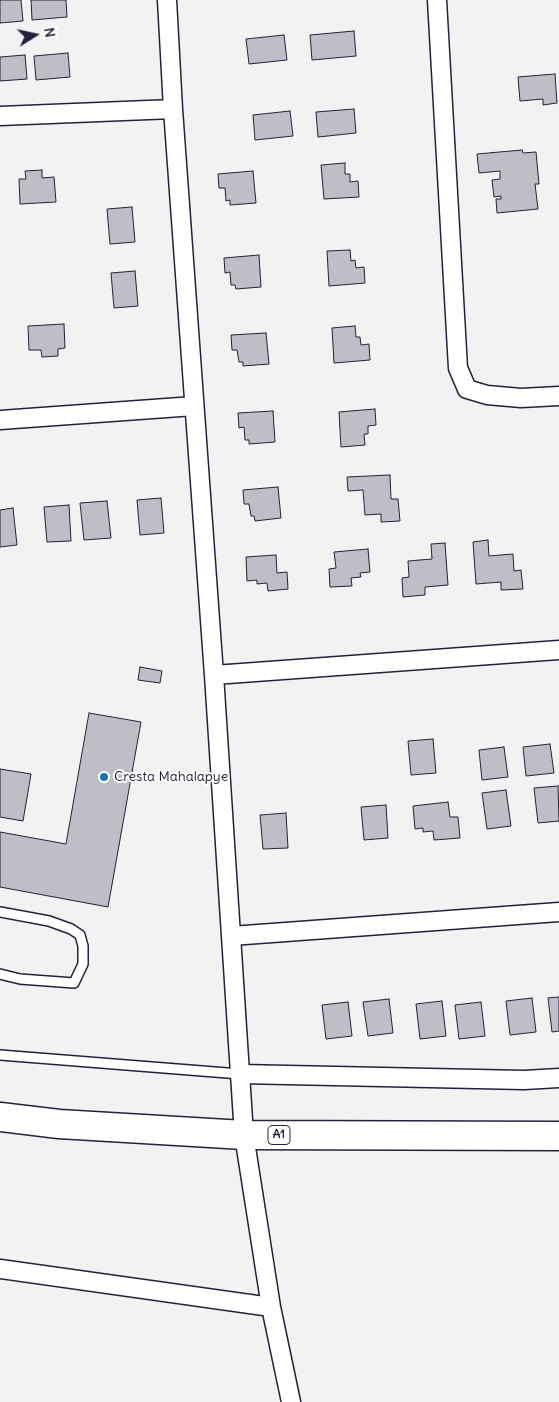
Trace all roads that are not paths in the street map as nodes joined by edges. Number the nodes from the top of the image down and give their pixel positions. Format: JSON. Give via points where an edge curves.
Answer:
{"nodes":[{"id":1,"x":168,"y":0,"type":"edge"},
{"id":2,"x":437,"y":0,"type":"edge"},
{"id":3,"x":173,"y":109,"type":"junction"},
{"id":4,"x":0,"y":116,"type":"edge"},
{"id":5,"x":559,"y":396,"type":"edge"},
{"id":6,"x":194,"y":406,"type":"junction"},
{"id":7,"x":0,"y":420,"type":"edge"},
{"id":8,"x":559,"y":650,"type":"edge"},
{"id":9,"x":214,"y":675,"type":"junction"},
{"id":10,"x":0,"y":912,"type":"edge"},
{"id":11,"x":559,"y":912,"type":"edge"},
{"id":12,"x":231,"y":936,"type":"junction"},
{"id":13,"x":0,"y":974,"type":"edge"},
{"id":14,"x":0,"y":1055,"type":"edge"},
{"id":15,"x":240,"y":1074,"type":"junction"},
{"id":16,"x":559,"y":1078,"type":"edge"},
{"id":17,"x":0,"y":1117,"type":"edge"},
{"id":18,"x":244,"y":1135,"type":"junction"},
{"id":19,"x":559,"y":1136,"type":"edge"},
{"id":20,"x":0,"y":1269,"type":"edge"},
{"id":21,"x":271,"y":1307,"type":"junction"},
{"id":22,"x":291,"y":1402,"type":"edge"}],
"edges":[{"from":1,"to":3,"type":"street"},
{"from":2,"to":5,"type":"street","via":[[458,368],[467,388],[487,395],[521,398]]},
{"from":3,"to":4,"type":"street"},
{"from":3,"to":6,"type":"street"},
{"from":6,"to":7,"type":"street"},
{"from":6,"to":9,"type":"street"},
{"from":8,"to":9,"type":"street"},
{"from":9,"to":12,"type":"street"},
{"from":10,"to":13,"type":"lane","via":[[49,921],[71,929],[80,934],[84,946],[83,964],[74,983],[20,979]]},
{"from":11,"to":12,"type":"street"},
{"from":12,"to":15,"type":"street"},
{"from":14,"to":15,"type":"lane"},
{"from":15,"to":16,"type":"street"},
{"from":15,"to":18,"type":"street"},
{"from":17,"to":18,"type":"highway","number":"A1","via":[[59,1124]]},
{"from":18,"to":19,"type":"highway","number":"A1"},
{"from":18,"to":21,"type":"street"},
{"from":20,"to":21,"type":"street"},
{"from":21,"to":22,"type":"street"}]}
